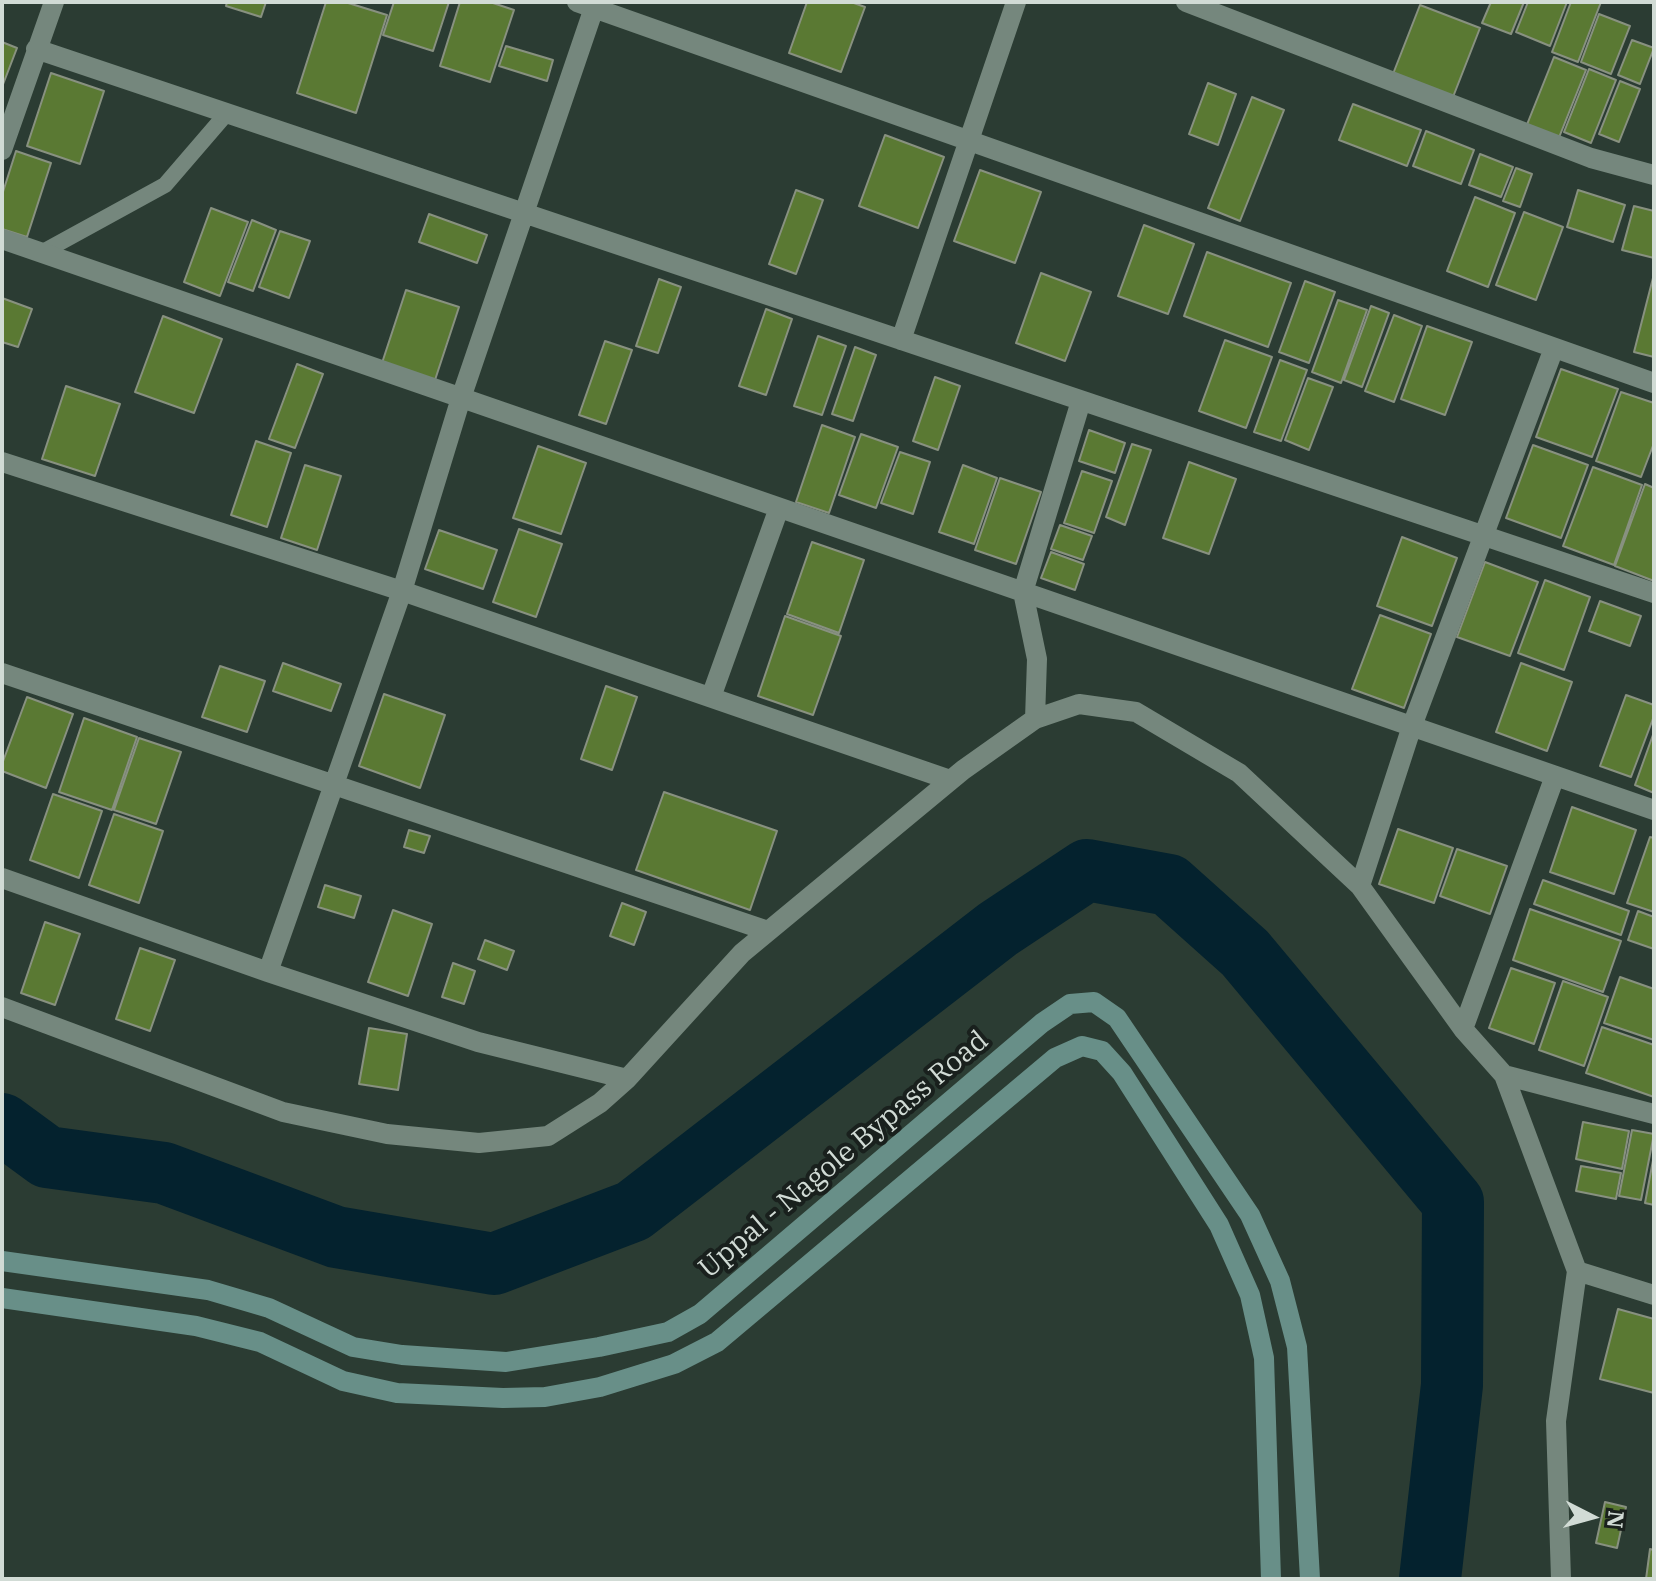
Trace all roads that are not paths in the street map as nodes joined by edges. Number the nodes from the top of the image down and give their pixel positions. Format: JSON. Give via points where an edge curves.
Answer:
{"nodes":[{"id":1,"x":54,"y":2,"type":"edge"},
{"id":2,"x":1016,"y":2,"type":"edge"},
{"id":3,"x":1186,"y":2,"type":"edge"},
{"id":4,"x":589,"y":4,"type":"edge"},
{"id":5,"x":36,"y":49,"type":"junction"},
{"id":6,"x":227,"y":113,"type":"junction"},
{"id":7,"x":970,"y":141,"type":"junction"},
{"id":8,"x":2,"y":150,"type":"edge"},
{"id":9,"x":1654,"y":175,"type":"edge"},
{"id":10,"x":522,"y":213,"type":"junction"},
{"id":11,"x":2,"y":239,"type":"edge"},
{"id":12,"x":41,"y":253,"type":"junction"},
{"id":13,"x":901,"y":340,"type":"junction"},
{"id":14,"x":1554,"y":348,"type":"junction"},
{"id":15,"x":1654,"y":383,"type":"edge"},
{"id":16,"x":461,"y":398,"type":"junction"},
{"id":17,"x":1081,"y":401,"type":"junction"},
{"id":18,"x":2,"y":462,"type":"edge"},
{"id":19,"x":779,"y":508,"type":"junction"},
{"id":20,"x":1482,"y":535,"type":"junction"},
{"id":21,"x":402,"y":591,"type":"junction"},
{"id":22,"x":1023,"y":592,"type":"junction"},
{"id":23,"x":1654,"y":593,"type":"edge"},
{"id":24,"x":2,"y":673,"type":"edge"},
{"id":25,"x":711,"y":697,"type":"junction"},
{"id":26,"x":1035,"y":719,"type":"junction"},
{"id":27,"x":1412,"y":726,"type":"junction"},
{"id":28,"x":1555,"y":776,"type":"junction"},
{"id":29,"x":950,"y":780,"type":"junction"},
{"id":30,"x":334,"y":786,"type":"junction"},
{"id":31,"x":1654,"y":810,"type":"edge"},
{"id":32,"x":2,"y":878,"type":"edge"},
{"id":33,"x":1360,"y":886,"type":"junction"},
{"id":34,"x":768,"y":931,"type":"junction"},
{"id":35,"x":268,"y":972,"type":"junction"},
{"id":36,"x":2,"y":1007,"type":"edge"},
{"id":37,"x":1463,"y":1029,"type":"junction"},
{"id":38,"x":1504,"y":1075,"type":"junction"},
{"id":39,"x":627,"y":1079,"type":"junction"},
{"id":40,"x":1654,"y":1114,"type":"edge"},
{"id":41,"x":2,"y":1261,"type":"edge"},
{"id":42,"x":1577,"y":1271,"type":"junction"},
{"id":43,"x":1654,"y":1295,"type":"edge"},
{"id":44,"x":2,"y":1298,"type":"edge"},
{"id":45,"x":1271,"y":1579,"type":"edge"},
{"id":46,"x":1310,"y":1579,"type":"edge"},
{"id":47,"x":1561,"y":1579,"type":"edge"}],
"edges":[{"from":1,"to":5,"type":"street"},
{"from":2,"to":7,"type":"street"},
{"from":3,"to":9,"type":"street","via":[[1579,153]]},
{"from":4,"to":7,"type":"street"},
{"from":4,"to":10,"type":"street"},
{"from":5,"to":6,"type":"street"},
{"from":5,"to":8,"type":"street"},
{"from":6,"to":10,"type":"street"},
{"from":6,"to":12,"type":"lane","via":[[165,185]]},
{"from":7,"to":13,"type":"street"},
{"from":7,"to":14,"type":"street"},
{"from":10,"to":13,"type":"street"},
{"from":10,"to":16,"type":"street"},
{"from":11,"to":12,"type":"street"},
{"from":12,"to":16,"type":"street"},
{"from":13,"to":17,"type":"street"},
{"from":14,"to":15,"type":"street"},
{"from":14,"to":20,"type":"street"},
{"from":16,"to":19,"type":"street"},
{"from":16,"to":21,"type":"street"},
{"from":17,"to":20,"type":"street"},
{"from":17,"to":22,"type":"street"},
{"from":18,"to":21,"type":"street"},
{"from":19,"to":22,"type":"street"},
{"from":19,"to":25,"type":"street"},
{"from":20,"to":23,"type":"street"},
{"from":20,"to":27,"type":"street"},
{"from":21,"to":25,"type":"street"},
{"from":21,"to":30,"type":"street"},
{"from":22,"to":26,"type":"street","via":[[1037,659]]},
{"from":22,"to":27,"type":"street"},
{"from":24,"to":30,"type":"street"},
{"from":25,"to":29,"type":"street"},
{"from":26,"to":29,"type":"street"},
{"from":26,"to":33,"type":"street","via":[[1079,704],[1136,712],[1239,773]]},
{"from":27,"to":28,"type":"street"},
{"from":27,"to":33,"type":"street"},
{"from":28,"to":31,"type":"street"},
{"from":28,"to":37,"type":"street"},
{"from":29,"to":34,"type":"street"},
{"from":30,"to":34,"type":"street"},
{"from":30,"to":35,"type":"street"},
{"from":32,"to":35,"type":"street"},
{"from":33,"to":37,"type":"street"},
{"from":34,"to":39,"type":"street"},
{"from":35,"to":39,"type":"street","via":[[478,1042]]},
{"from":36,"to":39,"type":"street","via":[[283,1112],[387,1134],[479,1143],[548,1136]]},
{"from":37,"to":38,"type":"street"},
{"from":38,"to":40,"type":"street"},
{"from":38,"to":42,"type":"street"},
{"from":41,"to":46,"type":"street","name":"Uppal - Nagole Bypass Road","via":[[208,1290],[269,1308],[353,1347],[402,1355],[506,1362],[668,1332],[700,1314],[1042,1023],[1070,1004],[1094,1002],[1117,1018],[1250,1215],[1280,1281],[1297,1347]]},
{"from":42,"to":43,"type":"street"},
{"from":42,"to":47,"type":"street","via":[[1556,1421]]},
{"from":44,"to":45,"type":"street","via":[[196,1326],[260,1342],[343,1381],[397,1393],[545,1397],[600,1387],[674,1364],[717,1342],[1055,1058],[1082,1046],[1102,1051],[1122,1073],[1219,1225],[1250,1295],[1264,1358]]}]}
